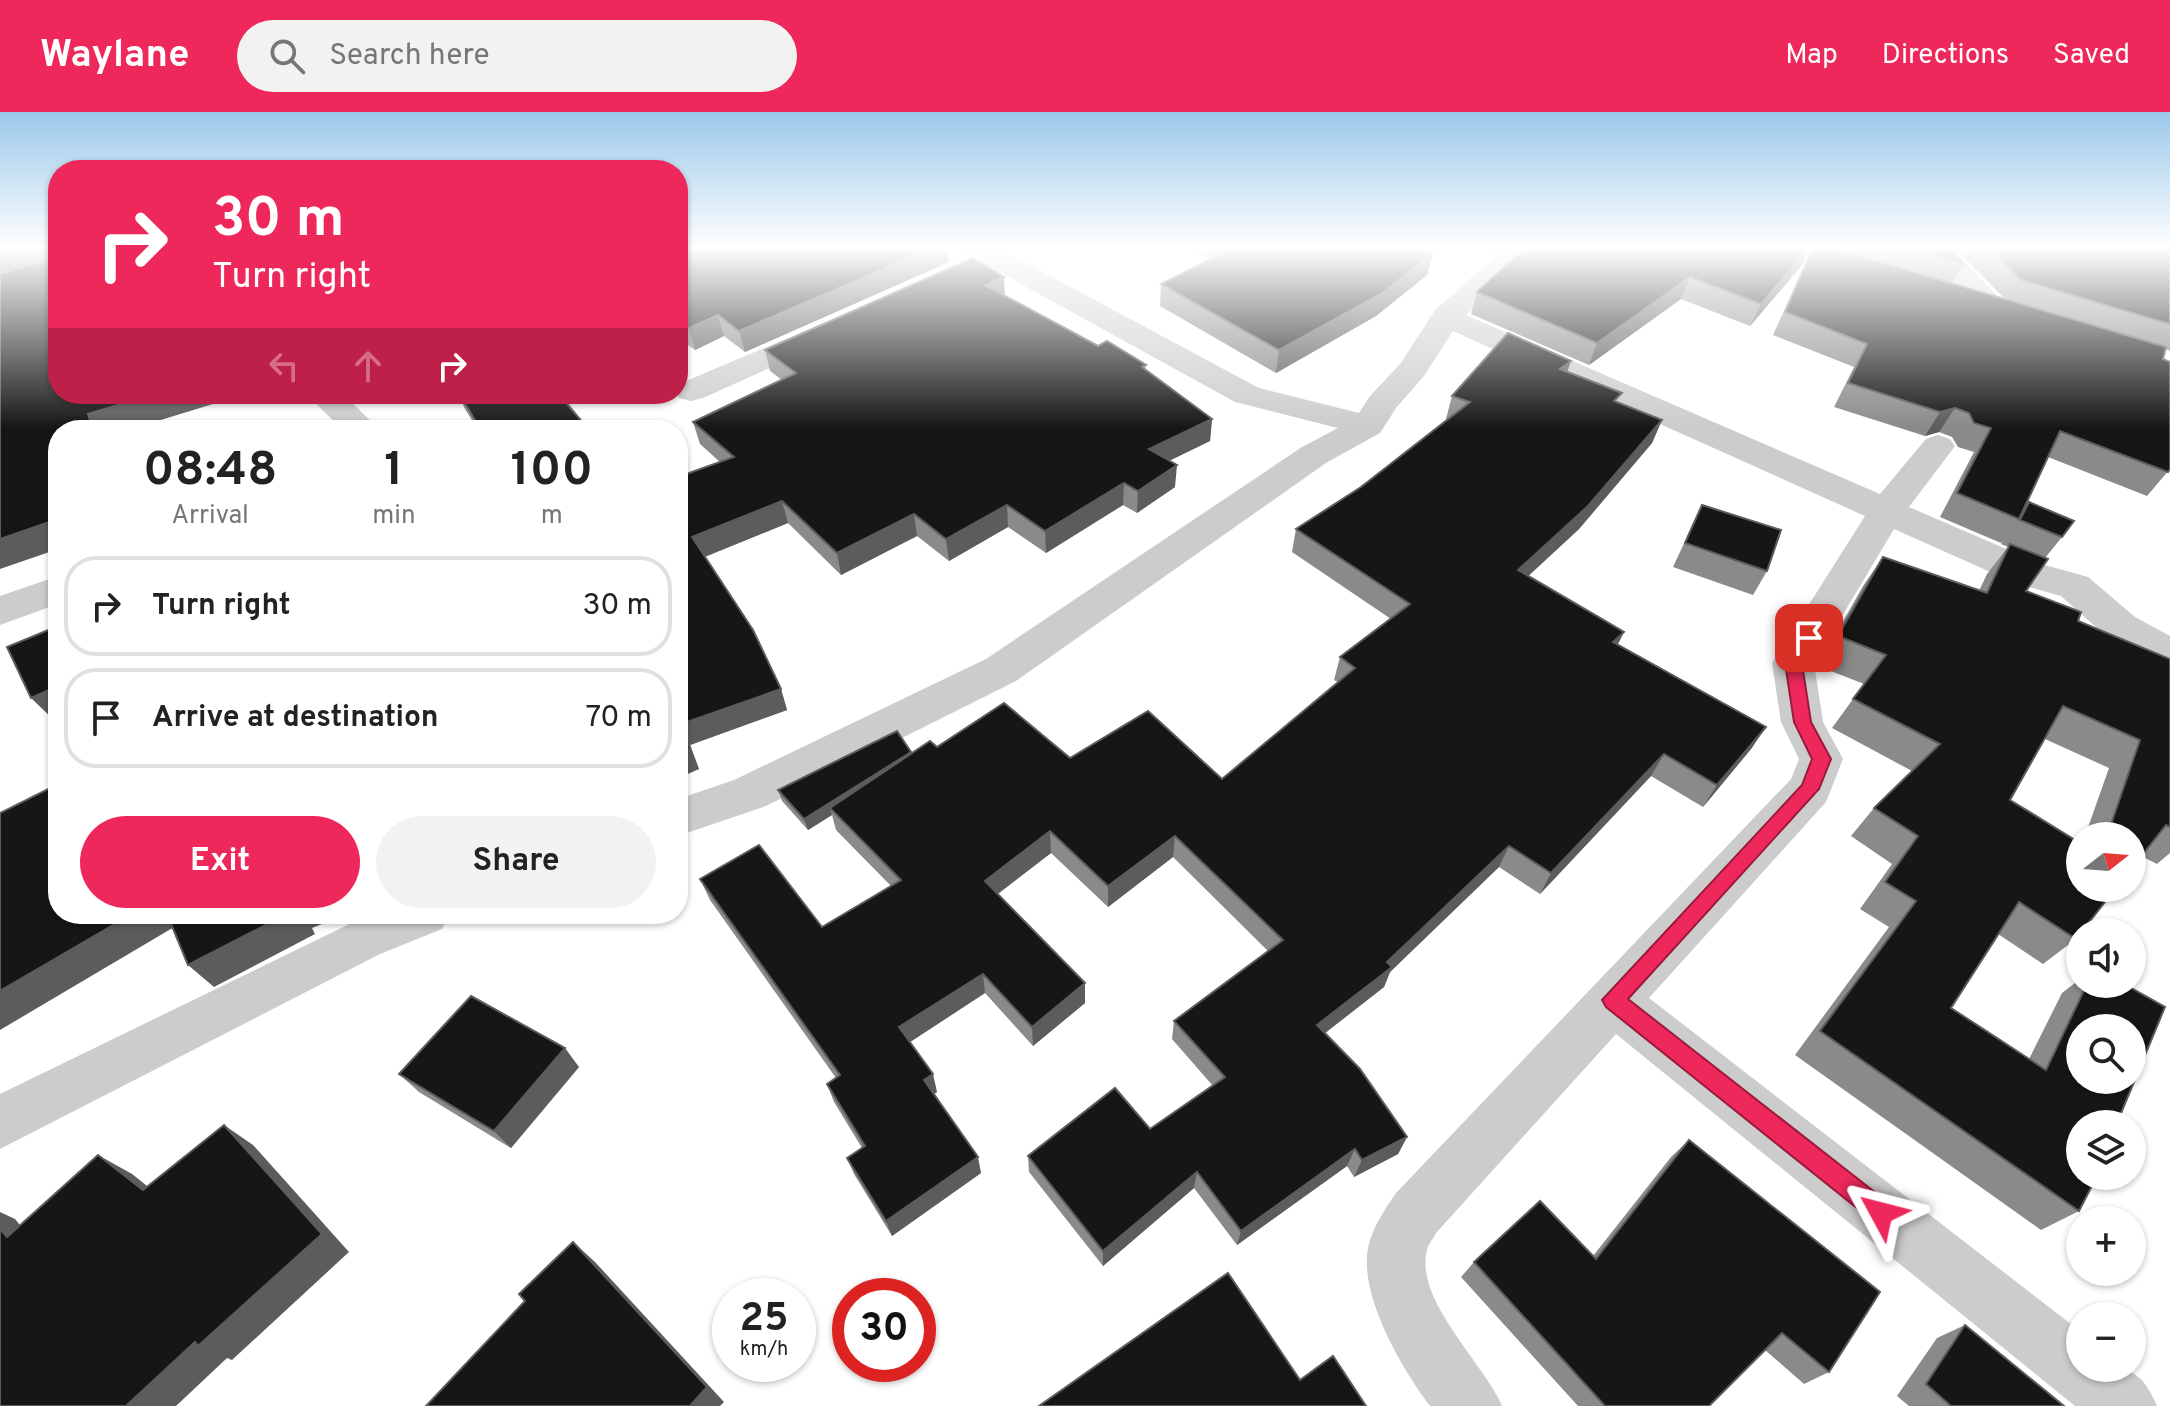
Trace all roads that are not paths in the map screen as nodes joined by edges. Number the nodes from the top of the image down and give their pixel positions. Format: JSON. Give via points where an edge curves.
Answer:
{"nodes":[{"id":1,"x":1074,"y":307,"type":"edge"},
{"id":2,"x":1456,"y":307,"type":"edge"},
{"id":3,"x":1987,"y":307,"type":"edge"},
{"id":4,"x":1993,"y":309,"type":"joint"},
{"id":5,"x":1446,"y":317,"type":"junction"},
{"id":6,"x":2022,"y":318,"type":"edge"},
{"id":7,"x":848,"y":321,"type":"edge"},
{"id":8,"x":691,"y":391,"type":"dead end"},
{"id":9,"x":1247,"y":395,"type":"junction"},
{"id":10,"x":334,"y":404,"type":"edge"},
{"id":11,"x":352,"y":420,"type":"edge"},
{"id":12,"x":1368,"y":426,"type":"junction"},
{"id":13,"x":1938,"y":446,"type":"dead end"},
{"id":14,"x":1301,"y":464,"type":"junction"},
{"id":15,"x":1886,"y":511,"type":"junction"},
{"id":16,"x":48,"y":593,"type":"edge"},
{"id":17,"x":0,"y":611,"type":"edge"},
{"id":18,"x":2170,"y":654,"type":"edge"},
{"id":19,"x":688,"y":815,"type":"edge"},
{"id":20,"x":400,"y":924,"type":"edge"},
{"id":21,"x":1613,"y":1000,"type":"junction"},
{"id":22,"x":0,"y":1122,"type":"edge"},
{"id":23,"x":1470,"y":1406,"type":"edge"},
{"id":24,"x":2125,"y":1406,"type":"edge"}],
"edges":[{"from":1,"to":9,"type":"street"},
{"from":2,"to":5,"type":"street"},
{"from":3,"to":4,"type":"street"},
{"from":4,"to":6,"type":"street"},
{"from":5,"to":12,"type":"street"},
{"from":5,"to":15,"type":"street"},
{"from":7,"to":8,"type":"street"},
{"from":9,"to":12,"type":"street"},
{"from":9,"to":14,"type":"street"},
{"from":10,"to":11,"type":"street"},
{"from":12,"to":14,"type":"street"},
{"from":13,"to":15,"type":"street"},
{"from":14,"to":19,"type":"street","via":[[1001,670],[750,793]]},
{"from":15,"to":18,"type":"street","via":[[2029,574],[2074,586],[2121,627]]},
{"from":15,"to":21,"type":"street","via":[[1793,663],[1802,722],[1821,759],[1810,789]]},
{"from":16,"to":17,"type":"street"},
{"from":20,"to":22,"type":"street"},
{"from":21,"to":23,"type":"street","via":[[1416,1213],[1397,1249],[1409,1309],[1436,1366]]},
{"from":21,"to":24,"type":"street"}]}
